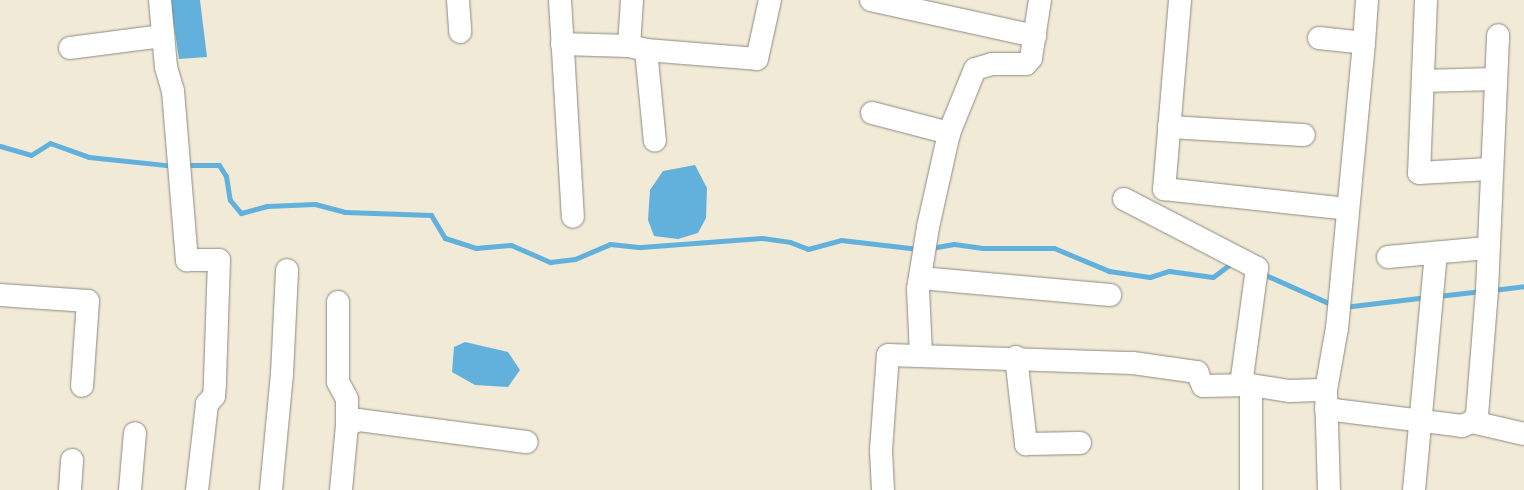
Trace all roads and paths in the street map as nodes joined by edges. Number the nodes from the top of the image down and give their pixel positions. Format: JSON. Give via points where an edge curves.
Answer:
{"nodes":[{"id":1,"x":160,"y":0,"type":"edge"},
{"id":2,"x":458,"y":0,"type":"edge"},
{"id":3,"x":560,"y":0,"type":"edge"},
{"id":4,"x":632,"y":0,"type":"edge"},
{"id":5,"x":770,"y":0,"type":"edge"},
{"id":6,"x":871,"y":0,"type":"edge"},
{"id":7,"x":1040,"y":0,"type":"edge"},
{"id":8,"x":1180,"y":0,"type":"edge"},
{"id":9,"x":1367,"y":0,"type":"edge"},
{"id":10,"x":1426,"y":0,"type":"edge"},
{"id":11,"x":460,"y":32,"type":"dead end"},
{"id":12,"x":1498,"y":35,"type":"dead end"},
{"id":13,"x":163,"y":36,"type":"junction"},
{"id":14,"x":1035,"y":36,"type":"junction"},
{"id":15,"x":1320,"y":38,"type":"dead end"},
{"id":16,"x":1364,"y":43,"type":"junction"},
{"id":17,"x":562,"y":44,"type":"junction"},
{"id":18,"x":70,"y":48,"type":"dead end"},
{"id":19,"x":638,"y":48,"type":"junction"},
{"id":20,"x":1495,"y":79,"type":"junction"},
{"id":21,"x":1423,"y":81,"type":"junction"},
{"id":22,"x":872,"y":113,"type":"dead end"},
{"id":23,"x":1169,"y":127,"type":"junction"},
{"id":24,"x":949,"y":133,"type":"junction"},
{"id":25,"x":1304,"y":135,"type":"dead end"},
{"id":26,"x":655,"y":141,"type":"dead end"},
{"id":27,"x":1489,"y":169,"type":"junction"},
{"id":28,"x":1124,"y":199,"type":"dead end"},
{"id":29,"x":1347,"y":208,"type":"junction"},
{"id":30,"x":573,"y":217,"type":"dead end"},
{"id":31,"x":1487,"y":248,"type":"junction"},
{"id":32,"x":1436,"y":252,"type":"junction"},
{"id":33,"x":1388,"y":257,"type":"dead end"},
{"id":34,"x":287,"y":270,"type":"dead end"},
{"id":35,"x":920,"y":278,"type":"junction"},
{"id":36,"x":0,"y":295,"type":"edge"},
{"id":37,"x":1110,"y":295,"type":"dead end"},
{"id":38,"x":338,"y":302,"type":"dead end"},
{"id":39,"x":921,"y":355,"type":"junction"},
{"id":40,"x":1016,"y":357,"type":"junction"},
{"id":41,"x":1246,"y":385,"type":"junction"},
{"id":42,"x":82,"y":386,"type":"dead end"},
{"id":43,"x":1326,"y":400,"type":"junction"},
{"id":44,"x":1420,"y":422,"type":"junction"},
{"id":45,"x":1472,"y":422,"type":"junction"},
{"id":46,"x":347,"y":425,"type":"junction"},
{"id":47,"x":135,"y":433,"type":"dead end"},
{"id":48,"x":1524,"y":434,"type":"edge"},
{"id":49,"x":527,"y":442,"type":"dead end"},
{"id":50,"x":1080,"y":443,"type":"dead end"},
{"id":51,"x":72,"y":460,"type":"dead end"},
{"id":52,"x":70,"y":490,"type":"edge"},
{"id":53,"x":130,"y":490,"type":"edge"},
{"id":54,"x":197,"y":490,"type":"edge"},
{"id":55,"x":271,"y":490,"type":"edge"},
{"id":56,"x":341,"y":490,"type":"edge"},
{"id":57,"x":883,"y":490,"type":"edge"},
{"id":58,"x":1251,"y":490,"type":"edge"},
{"id":59,"x":1329,"y":490,"type":"edge"},
{"id":60,"x":1414,"y":490,"type":"edge"}],
"edges":[{"from":1,"to":13,"type":"street"},
{"from":2,"to":11,"type":"street"},
{"from":3,"to":17,"type":"street"},
{"from":4,"to":19,"type":"street"},
{"from":5,"to":19,"type":"street","via":[[758,59]]},
{"from":6,"to":14,"type":"street"},
{"from":7,"to":14,"type":"street"},
{"from":8,"to":23,"type":"street"},
{"from":9,"to":16,"type":"street"},
{"from":10,"to":21,"type":"street"},
{"from":12,"to":20,"type":"street"},
{"from":13,"to":18,"type":"street"},
{"from":13,"to":54,"type":"street","via":[[166,67],[173,91],[187,260],[219,260],[214,396],[207,404]]},
{"from":14,"to":24,"type":"street","via":[[1026,64],[992,64],[975,69]]},
{"from":15,"to":16,"type":"street"},
{"from":16,"to":29,"type":"street"},
{"from":17,"to":19,"type":"street"},
{"from":17,"to":30,"type":"street"},
{"from":19,"to":26,"type":"street"},
{"from":20,"to":21,"type":"street"},
{"from":20,"to":27,"type":"street"},
{"from":21,"to":27,"type":"street","via":[[1419,174]]},
{"from":22,"to":24,"type":"street"},
{"from":23,"to":25,"type":"street"},
{"from":23,"to":29,"type":"street","via":[[1164,189]]},
{"from":24,"to":35,"type":"street"},
{"from":27,"to":31,"type":"street"},
{"from":28,"to":41,"type":"street","via":[[1257,268]]},
{"from":29,"to":43,"type":"street","via":[[1337,328]]},
{"from":31,"to":32,"type":"street"},
{"from":31,"to":45,"type":"street","via":[[1477,415]]},
{"from":32,"to":33,"type":"street"},
{"from":32,"to":44,"type":"street"},
{"from":34,"to":55,"type":"street","via":[[282,374]]},
{"from":35,"to":37,"type":"street"},
{"from":35,"to":39,"type":"street"},
{"from":36,"to":42,"type":"street","via":[[88,301]]},
{"from":38,"to":46,"type":"street","via":[[338,382],[347,399]]},
{"from":39,"to":40,"type":"street"},
{"from":39,"to":57,"type":"street","via":[[888,355],[881,450]]},
{"from":40,"to":41,"type":"street","via":[[1133,363],[1197,372],[1203,386]]},
{"from":40,"to":50,"type":"street","via":[[1026,444]]},
{"from":41,"to":43,"type":"street"},
{"from":41,"to":58,"type":"street"},
{"from":43,"to":44,"type":"street"},
{"from":43,"to":59,"type":"street"},
{"from":44,"to":45,"type":"street","via":[[1462,426]]},
{"from":44,"to":60,"type":"street"},
{"from":45,"to":48,"type":"street"},
{"from":46,"to":49,"type":"street","via":[[359,420]]},
{"from":46,"to":56,"type":"street"},
{"from":47,"to":53,"type":"street"},
{"from":51,"to":52,"type":"street"}]}
